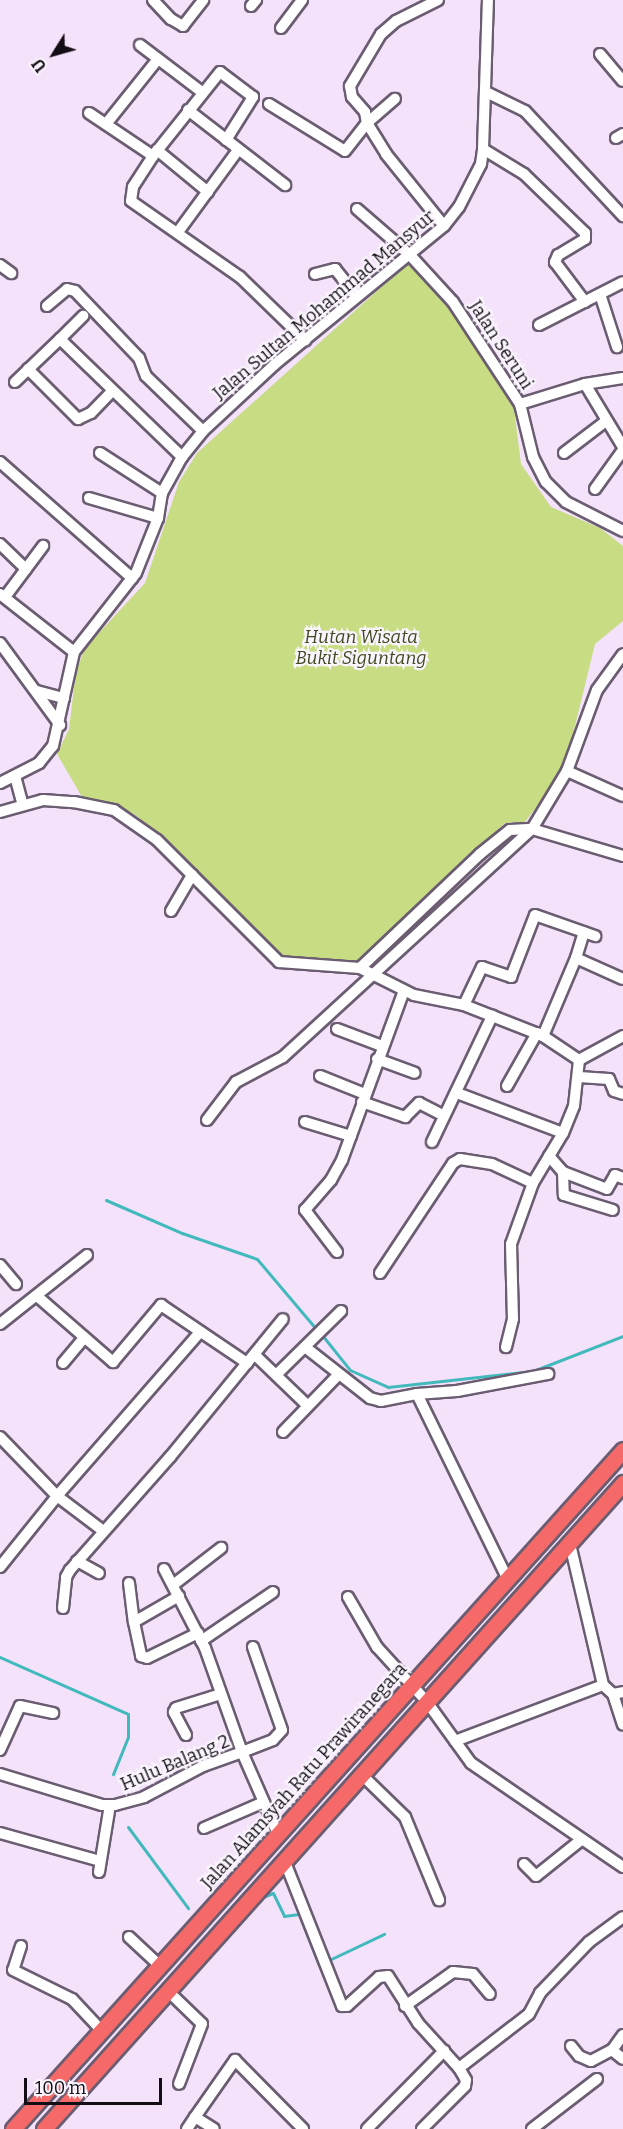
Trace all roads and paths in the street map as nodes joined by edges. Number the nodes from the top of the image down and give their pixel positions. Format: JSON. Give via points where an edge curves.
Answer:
{"nodes":[{"id":1,"x":153,"y":0,"type":"edge"},
{"id":2,"x":203,"y":0,"type":"edge"},
{"id":3,"x":302,"y":0,"type":"edge"},
{"id":4,"x":438,"y":0,"type":"edge"},
{"id":5,"x":488,"y":0,"type":"edge"},
{"id":6,"x":281,"y":28,"type":"dead end"},
{"id":7,"x":140,"y":45,"type":"dead end"},
{"id":8,"x":600,"y":54,"type":"dead end"},
{"id":9,"x":158,"y":59,"type":"junction"},
{"id":10,"x":623,"y":81,"type":"edge"},
{"id":11,"x":202,"y":92,"type":"junction"},
{"id":12,"x":488,"y":93,"type":"junction"},
{"id":13,"x":395,"y":99,"type":"dead end"},
{"id":14,"x":269,"y":104,"type":"dead end"},
{"id":15,"x":188,"y":110,"type":"junction"},
{"id":16,"x":89,"y":113,"type":"dead end"},
{"id":17,"x":367,"y":123,"type":"junction"},
{"id":18,"x":106,"y":124,"type":"junction"},
{"id":19,"x":226,"y":141,"type":"junction"},
{"id":20,"x":483,"y":149,"type":"junction"},
{"id":21,"x":238,"y":150,"type":"junction"},
{"id":22,"x":155,"y":153,"type":"junction"},
{"id":23,"x":285,"y":185,"type":"dead end"},
{"id":24,"x":208,"y":192,"type":"junction"},
{"id":25,"x":357,"y":209,"type":"dead end"},
{"id":26,"x":621,"y":210,"type":"edge"},
{"id":27,"x":444,"y":226,"type":"junction"},
{"id":28,"x":178,"y":232,"type":"junction"},
{"id":29,"x":409,"y":254,"type":"junction"},
{"id":30,"x":0,"y":265,"type":"edge"},
{"id":31,"x":11,"y":273,"type":"dead end"},
{"id":32,"x":315,"y":274,"type":"dead end"},
{"id":33,"x":623,"y":282,"type":"edge"},
{"id":34,"x":600,"y":294,"type":"junction"},
{"id":35,"x":357,"y":296,"type":"junction"},
{"id":36,"x":585,"y":302,"type":"junction"},
{"id":37,"x":47,"y":306,"type":"dead end"},
{"id":38,"x":83,"y":316,"type":"dead end"},
{"id":39,"x":540,"y":325,"type":"dead end"},
{"id":40,"x":60,"y":339,"type":"junction"},
{"id":41,"x":304,"y":340,"type":"junction"},
{"id":42,"x":617,"y":346,"type":"dead end"},
{"id":43,"x":27,"y":369,"type":"junction"},
{"id":44,"x":623,"y":378,"type":"edge"},
{"id":45,"x":15,"y":382,"type":"dead end"},
{"id":46,"x":585,"y":384,"type":"junction"},
{"id":47,"x":111,"y":392,"type":"junction"},
{"id":48,"x":520,"y":404,"type":"junction"},
{"id":49,"x":606,"y":421,"type":"junction"},
{"id":50,"x":203,"y":431,"type":"junction"},
{"id":51,"x":623,"y":449,"type":"edge"},
{"id":52,"x":100,"y":453,"type":"dead end"},
{"id":53,"x":564,"y":453,"type":"dead end"},
{"id":54,"x":182,"y":457,"type":"junction"},
{"id":55,"x":0,"y":462,"type":"edge"},
{"id":56,"x":595,"y":489,"type":"dead end"},
{"id":57,"x":162,"y":494,"type":"junction"},
{"id":58,"x":89,"y":498,"type":"dead end"},
{"id":59,"x":158,"y":518,"type":"junction"},
{"id":60,"x":623,"y":531,"type":"edge"},
{"id":61,"x":0,"y":544,"type":"edge"},
{"id":62,"x":43,"y":546,"type":"dead end"},
{"id":63,"x":26,"y":569,"type":"junction"},
{"id":64,"x":132,"y":578,"type":"junction"},
{"id":65,"x":2,"y":596,"type":"edge"},
{"id":66,"x":0,"y":643,"type":"edge"},
{"id":67,"x":74,"y":652,"type":"junction"},
{"id":68,"x":623,"y":654,"type":"edge"},
{"id":69,"x":37,"y":691,"type":"junction"},
{"id":70,"x":64,"y":698,"type":"junction"},
{"id":71,"x":60,"y":725,"type":"junction"},
{"id":72,"x":567,"y":771,"type":"junction"},
{"id":73,"x":15,"y":776,"type":"junction"},
{"id":74,"x":0,"y":783,"type":"edge"},
{"id":75,"x":623,"y":796,"type":"edge"},
{"id":76,"x":22,"y":803,"type":"junction"},
{"id":77,"x":0,"y":812,"type":"edge"},
{"id":78,"x":532,"y":829,"type":"junction"},
{"id":79,"x":623,"y":856,"type":"edge"},
{"id":80,"x":192,"y":875,"type":"junction"},
{"id":81,"x":171,"y":911,"type":"dead end"},
{"id":82,"x":584,"y":932,"type":"junction"},
{"id":83,"x":595,"y":936,"type":"dead end"},
{"id":84,"x":576,"y":958,"type":"junction"},
{"id":85,"x":360,"y":968,"type":"junction"},
{"id":86,"x":373,"y":973,"type":"junction"},
{"id":87,"x":623,"y":978,"type":"edge"},
{"id":88,"x":404,"y":991,"type":"junction"},
{"id":89,"x":464,"y":1005,"type":"junction"},
{"id":90,"x":492,"y":1016,"type":"junction"},
{"id":91,"x":338,"y":1029,"type":"dead end"},
{"id":92,"x":536,"y":1033,"type":"junction"},
{"id":93,"x":623,"y":1036,"type":"edge"},
{"id":94,"x":382,"y":1046,"type":"junction"},
{"id":95,"x":377,"y":1059,"type":"junction"},
{"id":96,"x":579,"y":1060,"type":"junction"},
{"id":97,"x":415,"y":1073,"type":"dead end"},
{"id":98,"x":320,"y":1076,"type":"dead end"},
{"id":99,"x":579,"y":1077,"type":"junction"},
{"id":100,"x":507,"y":1086,"type":"dead end"},
{"id":101,"x":457,"y":1093,"type":"junction"},
{"id":102,"x":623,"y":1094,"type":"edge"},
{"id":103,"x":364,"y":1098,"type":"junction"},
{"id":104,"x":439,"y":1113,"type":"dead end"},
{"id":105,"x":207,"y":1120,"type":"dead end"},
{"id":106,"x":305,"y":1122,"type":"dead end"},
{"id":107,"x":563,"y":1133,"type":"junction"},
{"id":108,"x":351,"y":1136,"type":"junction"},
{"id":109,"x":432,"y":1142,"type":"dead end"},
{"id":110,"x":549,"y":1156,"type":"junction"},
{"id":111,"x":563,"y":1172,"type":"junction"},
{"id":112,"x":623,"y":1178,"type":"edge"},
{"id":113,"x":533,"y":1183,"type":"junction"},
{"id":114,"x":613,"y":1210,"type":"dead end"},
{"id":115,"x":337,"y":1252,"type":"dead end"},
{"id":116,"x":87,"y":1256,"type":"dead end"},
{"id":117,"x":0,"y":1265,"type":"edge"},
{"id":118,"x":380,"y":1273,"type":"dead end"},
{"id":119,"x":16,"y":1284,"type":"dead end"},
{"id":120,"x":37,"y":1296,"type":"junction"},
{"id":121,"x":341,"y":1311,"type":"dead end"},
{"id":122,"x":283,"y":1319,"type":"dead end"},
{"id":123,"x":0,"y":1324,"type":"edge"},
{"id":124,"x":200,"y":1332,"type":"junction"},
{"id":125,"x":84,"y":1339,"type":"junction"},
{"id":126,"x":306,"y":1346,"type":"junction"},
{"id":127,"x":506,"y":1347,"type":"dead end"},
{"id":128,"x":251,"y":1359,"type":"junction"},
{"id":129,"x":63,"y":1363,"type":"dead end"},
{"id":130,"x":277,"y":1374,"type":"junction"},
{"id":131,"x":548,"y":1374,"type":"dead end"},
{"id":132,"x":338,"y":1375,"type":"junction"},
{"id":133,"x":417,"y":1394,"type":"junction"},
{"id":134,"x":307,"y":1405,"type":"junction"},
{"id":135,"x":283,"y":1432,"type":"dead end"},
{"id":136,"x":0,"y":1437,"type":"edge"},
{"id":137,"x":623,"y":1450,"type":"edge"},
{"id":138,"x":623,"y":1486,"type":"edge"},
{"id":139,"x":57,"y":1496,"type":"junction"},
{"id":140,"x":102,"y":1530,"type":"junction"},
{"id":141,"x":570,"y":1544,"type":"junction"},
{"id":142,"x":221,"y":1548,"type":"dead end"},
{"id":143,"x":77,"y":1562,"type":"junction"},
{"id":144,"x":0,"y":1567,"type":"edge"},
{"id":145,"x":164,"y":1569,"type":"dead end"},
{"id":146,"x":99,"y":1573,"type":"dead end"},
{"id":147,"x":508,"y":1580,"type":"junction"},
{"id":148,"x":129,"y":1583,"type":"dead end"},
{"id":149,"x":173,"y":1585,"type":"junction"},
{"id":150,"x":273,"y":1592,"type":"dead end"},
{"id":151,"x":179,"y":1596,"type":"junction"},
{"id":152,"x":348,"y":1597,"type":"dead end"},
{"id":153,"x":63,"y":1608,"type":"dead end"},
{"id":154,"x":134,"y":1622,"type":"junction"},
{"id":155,"x":200,"y":1637,"type":"junction"},
{"id":156,"x":253,"y":1647,"type":"dead end"},
{"id":157,"x":411,"y":1685,"type":"junction"},
{"id":158,"x":603,"y":1685,"type":"junction"},
{"id":159,"x":618,"y":1693,"type":"edge"},
{"id":160,"x":221,"y":1694,"type":"junction"},
{"id":161,"x":428,"y":1702,"type":"junction"},
{"id":162,"x":53,"y":1713,"type":"dead end"},
{"id":163,"x":623,"y":1724,"type":"edge"},
{"id":164,"x":186,"y":1735,"type":"dead end"},
{"id":165,"x":455,"y":1741,"type":"junction"},
{"id":166,"x":0,"y":1750,"type":"edge"},
{"id":167,"x":242,"y":1752,"type":"junction"},
{"id":168,"x":0,"y":1774,"type":"edge"},
{"id":169,"x":362,"y":1775,"type":"junction"},
{"id":170,"x":264,"y":1802,"type":"junction"},
{"id":171,"x":113,"y":1805,"type":"junction"},
{"id":172,"x":204,"y":1828,"type":"dead end"},
{"id":173,"x":0,"y":1833,"type":"edge"},
{"id":174,"x":278,"y":1834,"type":"junction"},
{"id":175,"x":581,"y":1840,"type":"junction"},
{"id":176,"x":285,"y":1862,"type":"junction"},
{"id":177,"x":524,"y":1864,"type":"dead end"},
{"id":178,"x":623,"y":1867,"type":"edge"},
{"id":179,"x":439,"y":1900,"type":"dead end"},
{"id":180,"x":623,"y":1917,"type":"edge"},
{"id":181,"x":129,"y":1937,"type":"dead end"},
{"id":182,"x":21,"y":1946,"type":"dead end"},
{"id":183,"x":160,"y":1966,"type":"junction"},
{"id":184,"x":168,"y":1991,"type":"junction"},
{"id":185,"x":490,"y":1994,"type":"dead end"},
{"id":186,"x":405,"y":2006,"type":"junction"},
{"id":187,"x":102,"y":2031,"type":"junction"},
{"id":188,"x":623,"y":2035,"type":"edge"},
{"id":189,"x":571,"y":2046,"type":"dead end"},
{"id":190,"x":612,"y":2050,"type":"junction"},
{"id":191,"x":444,"y":2051,"type":"junction"},
{"id":192,"x":623,"y":2059,"type":"edge"},
{"id":193,"x":459,"y":2067,"type":"junction"},
{"id":194,"x":597,"y":2079,"type":"dead end"},
{"id":195,"x":179,"y":2084,"type":"dead end"},
{"id":196,"x":195,"y":2117,"type":"junction"},
{"id":197,"x":14,"y":2129,"type":"edge"},
{"id":198,"x":45,"y":2129,"type":"edge"},
{"id":199,"x":187,"y":2129,"type":"edge"},
{"id":200,"x":214,"y":2129,"type":"edge"},
{"id":201,"x":303,"y":2129,"type":"edge"},
{"id":202,"x":367,"y":2129,"type":"edge"},
{"id":203,"x":422,"y":2129,"type":"edge"},
{"id":204,"x":532,"y":2129,"type":"edge"}],
"edges":[{"from":1,"to":2,"type":"street","via":[[183,26]]},
{"from":3,"to":6,"type":"street"},
{"from":4,"to":17,"type":"street","via":[[396,21],[370,47],[350,86]]},
{"from":5,"to":12,"type":"street","name":"Jalan Sultan Mohammad Mansyur"},
{"from":7,"to":9,"type":"street"},
{"from":8,"to":10,"type":"street"},
{"from":9,"to":11,"type":"street"},
{"from":9,"to":18,"type":"street"},
{"from":11,"to":15,"type":"street"},
{"from":11,"to":19,"type":"street","via":[[220,72],[253,97]]},
{"from":12,"to":20,"type":"street","name":"Jalan Sultan Mohammad Mansyur"},
{"from":12,"to":26,"type":"street","via":[[525,111]]},
{"from":13,"to":17,"type":"street"},
{"from":14,"to":17,"type":"street","via":[[345,151]]},
{"from":15,"to":19,"type":"street"},
{"from":15,"to":22,"type":"street"},
{"from":16,"to":18,"type":"street"},
{"from":17,"to":27,"type":"street"},
{"from":18,"to":22,"type":"street"},
{"from":19,"to":21,"type":"street"},
{"from":20,"to":27,"type":"street","name":"Jalan Sultan Mohammad Mansyur","via":[[473,181]]},
{"from":20,"to":36,"type":"street","via":[[524,174],[585,233],[585,239],[555,260]]},
{"from":21,"to":23,"type":"street"},
{"from":21,"to":24,"type":"street"},
{"from":22,"to":24,"type":"street"},
{"from":22,"to":28,"type":"street","via":[[130,198]]},
{"from":24,"to":28,"type":"street"},
{"from":25,"to":29,"type":"street","name":"Jalan Seruni"},
{"from":27,"to":29,"type":"street","name":"Jalan Sultan Mohammad Mansyur"},
{"from":28,"to":41,"type":"street","via":[[240,277]]},
{"from":29,"to":35,"type":"street","name":"Jalan Sultan Mohammad Mansyur"},
{"from":29,"to":48,"type":"street","name":"Jalan Seruni","via":[[453,302]]},
{"from":30,"to":31,"type":"street"},
{"from":32,"to":35,"type":"street","via":[[334,269]]},
{"from":33,"to":34,"type":"street"},
{"from":34,"to":36,"type":"street"},
{"from":34,"to":42,"type":"street"},
{"from":35,"to":41,"type":"street","name":"Jalan Sultan Mohammad Mansyur"},
{"from":36,"to":39,"type":"street"},
{"from":37,"to":50,"type":"street","via":[[67,289],[75,291],[139,358],[146,376]]},
{"from":38,"to":40,"type":"street"},
{"from":40,"to":43,"type":"street"},
{"from":40,"to":47,"type":"street"},
{"from":41,"to":50,"type":"street","name":"Jalan Sultan Mohammad Mansyur"},
{"from":43,"to":45,"type":"street"},
{"from":43,"to":47,"type":"street","via":[[78,419],[84,419]]},
{"from":44,"to":46,"type":"street"},
{"from":46,"to":48,"type":"street"},
{"from":46,"to":49,"type":"street"},
{"from":47,"to":54,"type":"street"},
{"from":48,"to":60,"type":"street","name":"Jalan Seruni","via":[[533,458],[546,482],[566,502]]},
{"from":49,"to":51,"type":"street"},
{"from":49,"to":53,"type":"street"},
{"from":50,"to":54,"type":"street","name":"Jalan Sultan Mohammad Mansyur"},
{"from":51,"to":56,"type":"street"},
{"from":52,"to":57,"type":"street"},
{"from":54,"to":57,"type":"street","name":"Jalan Sultan Mohammad Mansyur"},
{"from":55,"to":64,"type":"street"},
{"from":57,"to":59,"type":"street","name":"Jalan Sultan Mohammad Mansyur"},
{"from":58,"to":59,"type":"street"},
{"from":59,"to":64,"type":"street","name":"Jalan Sultan Mohammad Mansyur"},
{"from":61,"to":63,"type":"street"},
{"from":62,"to":63,"type":"street"},
{"from":63,"to":65,"type":"street"},
{"from":64,"to":67,"type":"street","name":"Jalan Sultan Mohammad Mansyur"},
{"from":65,"to":67,"type":"street"},
{"from":66,"to":69,"type":"street"},
{"from":67,"to":70,"type":"street","name":"Jalan Sultan Mohammad Mansyur"},
{"from":68,"to":72,"type":"street","via":[[597,690]]},
{"from":69,"to":70,"type":"street"},
{"from":69,"to":71,"type":"street"},
{"from":70,"to":71,"type":"street","name":"Jalan Sultan Mohammad Mansyur"},
{"from":71,"to":73,"type":"street","name":"Jalan Sultan Mohammad Mansyur","via":[[47,756]]},
{"from":72,"to":75,"type":"street"},
{"from":72,"to":78,"type":"street"},
{"from":73,"to":74,"type":"street","name":"Jalan Sultan Mohammad Mansyur"},
{"from":73,"to":76,"type":"street"},
{"from":76,"to":77,"type":"street"},
{"from":76,"to":80,"type":"street","via":[[74,802],[114,810],[157,840]]},
{"from":78,"to":79,"type":"street"},
{"from":78,"to":85,"type":"street","via":[[510,830],[496,839]]},
{"from":78,"to":86,"type":"street"},
{"from":80,"to":81,"type":"street"},
{"from":80,"to":85,"type":"street","via":[[279,962]]},
{"from":82,"to":83,"type":"street"},
{"from":82,"to":84,"type":"street"},
{"from":82,"to":89,"type":"street","via":[[535,915],[511,977],[482,967]]},
{"from":84,"to":87,"type":"street"},
{"from":84,"to":92,"type":"street"},
{"from":85,"to":86,"type":"street"},
{"from":86,"to":88,"type":"street"},
{"from":86,"to":105,"type":"street","via":[[283,1057],[236,1082]]},
{"from":88,"to":89,"type":"street"},
{"from":88,"to":94,"type":"street"},
{"from":89,"to":90,"type":"street"},
{"from":90,"to":92,"type":"street"},
{"from":90,"to":101,"type":"street"},
{"from":91,"to":94,"type":"street"},
{"from":92,"to":96,"type":"street"},
{"from":92,"to":100,"type":"street"},
{"from":93,"to":96,"type":"street"},
{"from":94,"to":95,"type":"street"},
{"from":95,"to":97,"type":"street"},
{"from":95,"to":103,"type":"street"},
{"from":96,"to":99,"type":"street"},
{"from":98,"to":103,"type":"street"},
{"from":99,"to":102,"type":"street","via":[[609,1079],[614,1091]]},
{"from":99,"to":107,"type":"street","via":[[574,1106]]},
{"from":101,"to":107,"type":"street"},
{"from":101,"to":109,"type":"street"},
{"from":103,"to":104,"type":"street","via":[[405,1117],[419,1103]]},
{"from":103,"to":108,"type":"street"},
{"from":106,"to":108,"type":"street"},
{"from":107,"to":110,"type":"street"},
{"from":108,"to":115,"type":"street","via":[[331,1180],[304,1210]]},
{"from":110,"to":111,"type":"street"},
{"from":110,"to":113,"type":"street"},
{"from":111,"to":112,"type":"street","via":[[607,1189],[615,1175]]},
{"from":111,"to":114,"type":"street","via":[[564,1195]]},
{"from":113,"to":118,"type":"street","via":[[492,1164],[460,1159],[453,1163]]},
{"from":113,"to":127,"type":"street","via":[[511,1244],[513,1319]]},
{"from":116,"to":120,"type":"street"},
{"from":117,"to":119,"type":"street"},
{"from":120,"to":123,"type":"street"},
{"from":120,"to":125,"type":"street"},
{"from":121,"to":126,"type":"street"},
{"from":122,"to":128,"type":"street"},
{"from":124,"to":125,"type":"street","via":[[160,1305],[115,1362]]},
{"from":124,"to":128,"type":"street"},
{"from":124,"to":139,"type":"street"},
{"from":125,"to":129,"type":"street"},
{"from":126,"to":130,"type":"street"},
{"from":126,"to":132,"type":"street"},
{"from":128,"to":130,"type":"street"},
{"from":128,"to":140,"type":"street","via":[[170,1457]]},
{"from":130,"to":134,"type":"street"},
{"from":131,"to":133,"type":"street","via":[[457,1391]]},
{"from":132,"to":133,"type":"street","via":[[376,1400]]},
{"from":132,"to":134,"type":"street"},
{"from":133,"to":147,"type":"street"},
{"from":134,"to":135,"type":"street"},
{"from":136,"to":139,"type":"street"},
{"from":137,"to":147,"type":"highway","name":"Jalan Alamsyah Ratu Prawiranegara"},
{"from":138,"to":141,"type":"highway"},
{"from":139,"to":140,"type":"street"},
{"from":139,"to":144,"type":"street"},
{"from":140,"to":143,"type":"street"},
{"from":141,"to":158,"type":"street"},
{"from":141,"to":161,"type":"highway"},
{"from":142,"to":149,"type":"street"},
{"from":143,"to":146,"type":"street"},
{"from":143,"to":153,"type":"street","via":[[66,1577]]},
{"from":145,"to":149,"type":"street"},
{"from":147,"to":157,"type":"highway","name":"Jalan Alamsyah Ratu Prawiranegara"},
{"from":148,"to":154,"type":"street"},
{"from":149,"to":151,"type":"street"},
{"from":150,"to":155,"type":"street"},
{"from":151,"to":154,"type":"street"},
{"from":151,"to":155,"type":"street"},
{"from":152,"to":157,"type":"street","via":[[377,1647]]},
{"from":154,"to":155,"type":"street","via":[[144,1658]]},
{"from":155,"to":160,"type":"street"},
{"from":156,"to":167,"type":"street","via":[[282,1730],[273,1740]]},
{"from":157,"to":161,"type":"street"},
{"from":157,"to":174,"type":"highway","name":"Jalan Alamsyah Ratu Prawiranegara"},
{"from":158,"to":159,"type":"street"},
{"from":158,"to":165,"type":"street"},
{"from":159,"to":163,"type":"street"},
{"from":160,"to":164,"type":"street","via":[[176,1708],[174,1712]]},
{"from":160,"to":167,"type":"street"},
{"from":161,"to":165,"type":"street"},
{"from":161,"to":169,"type":"highway"},
{"from":162,"to":166,"type":"street","via":[[20,1706]]},
{"from":165,"to":175,"type":"street","via":[[476,1768]]},
{"from":167,"to":170,"type":"street","name":"Hulu Balang 2"},
{"from":167,"to":171,"type":"street","name":"Hulu Balang 2","via":[[127,1803]]},
{"from":168,"to":171,"type":"street","name":"Hulu Balang 2"},
{"from":169,"to":176,"type":"highway"},
{"from":169,"to":179,"type":"street","via":[[405,1817]]},
{"from":170,"to":172,"type":"street"},
{"from":170,"to":174,"type":"street","name":"Hulu Balang 2"},
{"from":171,"to":173,"type":"street","via":[[99,1867]]},
{"from":174,"to":183,"type":"highway","name":"Jalan Alamsyah Ratu Prawiranegara"},
{"from":175,"to":177,"type":"street","via":[[536,1876]]},
{"from":175,"to":178,"type":"street"},
{"from":176,"to":184,"type":"highway"},
{"from":176,"to":186,"type":"street","via":[[342,2006],[386,1975],[393,1980]]},
{"from":180,"to":193,"type":"street","via":[[589,1942],[540,1993],[529,2014]]},
{"from":181,"to":183,"type":"street"},
{"from":182,"to":187,"type":"street","via":[[13,1970],[72,1999]]},
{"from":183,"to":187,"type":"highway","name":"Jalan Alamsyah Ratu Prawiranegara"},
{"from":184,"to":195,"type":"street","via":[[202,2024]]},
{"from":184,"to":198,"type":"highway"},
{"from":185,"to":186,"type":"street","via":[[472,1974],[453,1972]]},
{"from":186,"to":191,"type":"street"},
{"from":187,"to":197,"type":"highway","name":"Jalan Alamsyah Ratu Prawiranegara"},
{"from":188,"to":190,"type":"street"},
{"from":189,"to":190,"type":"street","via":[[579,2056],[591,2061]]},
{"from":190,"to":192,"type":"street"},
{"from":191,"to":193,"type":"street"},
{"from":191,"to":202,"type":"street"},
{"from":193,"to":203,"type":"street","via":[[465,2086]]},
{"from":194,"to":204,"type":"street"},
{"from":196,"to":199,"type":"street"},
{"from":196,"to":200,"type":"street"},
{"from":196,"to":201,"type":"street","via":[[235,2060]]}]}
